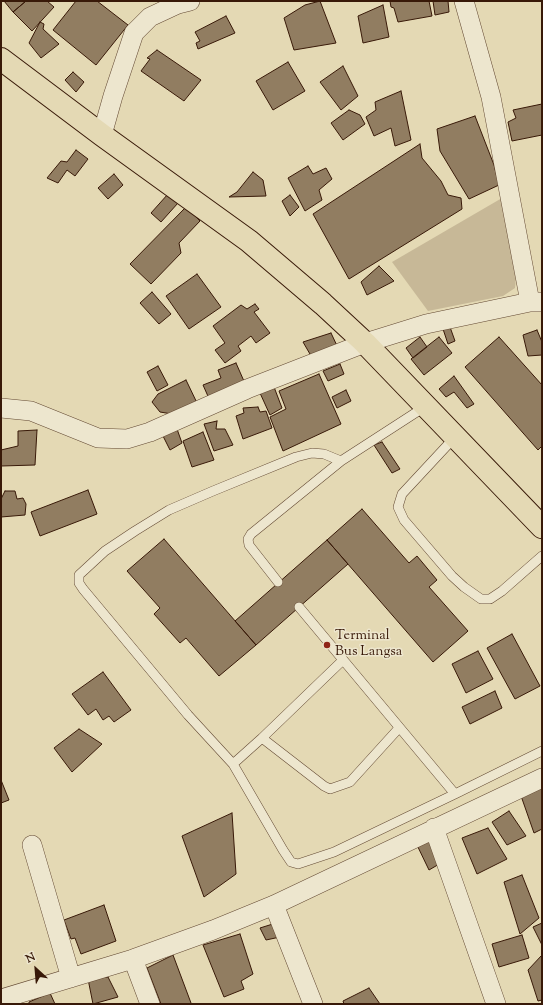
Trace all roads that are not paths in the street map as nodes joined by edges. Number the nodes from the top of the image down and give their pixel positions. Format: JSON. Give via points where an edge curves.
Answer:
{"nodes":[{"id":1,"x":190,"y":1,"type":"edge"},
{"id":2,"x":464,"y":1,"type":"edge"},
{"id":3,"x":1,"y":59,"type":"edge"},
{"id":4,"x":102,"y":135,"type":"junction"},
{"id":5,"x":536,"y":302,"type":"edge"},
{"id":6,"x":365,"y":343,"type":"junction"},
{"id":7,"x":426,"y":406,"type":"junction"},
{"id":8,"x":1,"y":408,"type":"edge"},
{"id":9,"x":455,"y":437,"type":"junction"},
{"id":10,"x":341,"y":461,"type":"junction"},
{"id":11,"x":542,"y":527,"type":"edge"},
{"id":12,"x":542,"y":556,"type":"edge"},
{"id":13,"x":278,"y":582,"type":"dead end"},
{"id":14,"x":299,"y":607,"type":"dead end"},
{"id":15,"x":343,"y":660,"type":"junction"},
{"id":16,"x":399,"y":728,"type":"junction"},
{"id":17,"x":262,"y":738,"type":"junction"},
{"id":18,"x":542,"y":751,"type":"edge"},
{"id":19,"x":233,"y":764,"type":"junction"},
{"id":20,"x":542,"y":778,"type":"edge"},
{"id":21,"x":455,"y":794,"type":"junction"},
{"id":22,"x":434,"y":828,"type":"junction"},
{"id":23,"x":32,"y":845,"type":"dead end"},
{"id":24,"x":274,"y":905,"type":"junction"},
{"id":25,"x":133,"y":959,"type":"junction"},
{"id":26,"x":71,"y":978,"type":"junction"},
{"id":27,"x":1,"y":999,"type":"edge"},
{"id":28,"x":150,"y":1004,"type":"edge"},
{"id":29,"x":313,"y":1004,"type":"edge"},
{"id":30,"x":496,"y":1004,"type":"edge"}],
"edges":[{"from":1,"to":4,"type":"street","via":[[150,18],[134,33]]},
{"from":2,"to":5,"type":"street","via":[[491,97]]},
{"from":3,"to":4,"type":"highway"},
{"from":4,"to":6,"type":"highway","via":[[249,241]]},
{"from":5,"to":6,"type":"street","via":[[426,324]]},
{"from":6,"to":7,"type":"highway"},
{"from":6,"to":8,"type":"street","via":[[247,389],[150,432],[127,439],[98,438],[31,411]]},
{"from":7,"to":9,"type":"highway"},
{"from":7,"to":10,"type":"lane"},
{"from":9,"to":11,"type":"highway"},
{"from":9,"to":12,"type":"lane","via":[[402,494],[398,507],[404,520],[456,580],[481,598],[490,599],[502,591]]},
{"from":10,"to":13,"type":"lane","via":[[262,523],[249,537],[249,545]]},
{"from":10,"to":19,"type":"lane","via":[[324,454],[312,453],[212,491],[169,510],[135,531],[105,551],[80,575],[79,583],[83,589],[188,715]]},
{"from":14,"to":15,"type":"lane"},
{"from":15,"to":16,"type":"lane"},
{"from":15,"to":17,"type":"lane"},
{"from":16,"to":17,"type":"lane","via":[[350,782],[330,788]]},
{"from":16,"to":21,"type":"lane"},
{"from":17,"to":19,"type":"lane"},
{"from":18,"to":21,"type":"lane"},
{"from":19,"to":21,"type":"lane","via":[[283,850],[291,862],[298,864],[334,852]]},
{"from":20,"to":22,"type":"street"},
{"from":22,"to":24,"type":"street"},
{"from":22,"to":30,"type":"street"},
{"from":23,"to":26,"type":"street"},
{"from":24,"to":25,"type":"street"},
{"from":24,"to":29,"type":"street"},
{"from":25,"to":26,"type":"street"},
{"from":25,"to":28,"type":"street"},
{"from":26,"to":27,"type":"street"}]}
